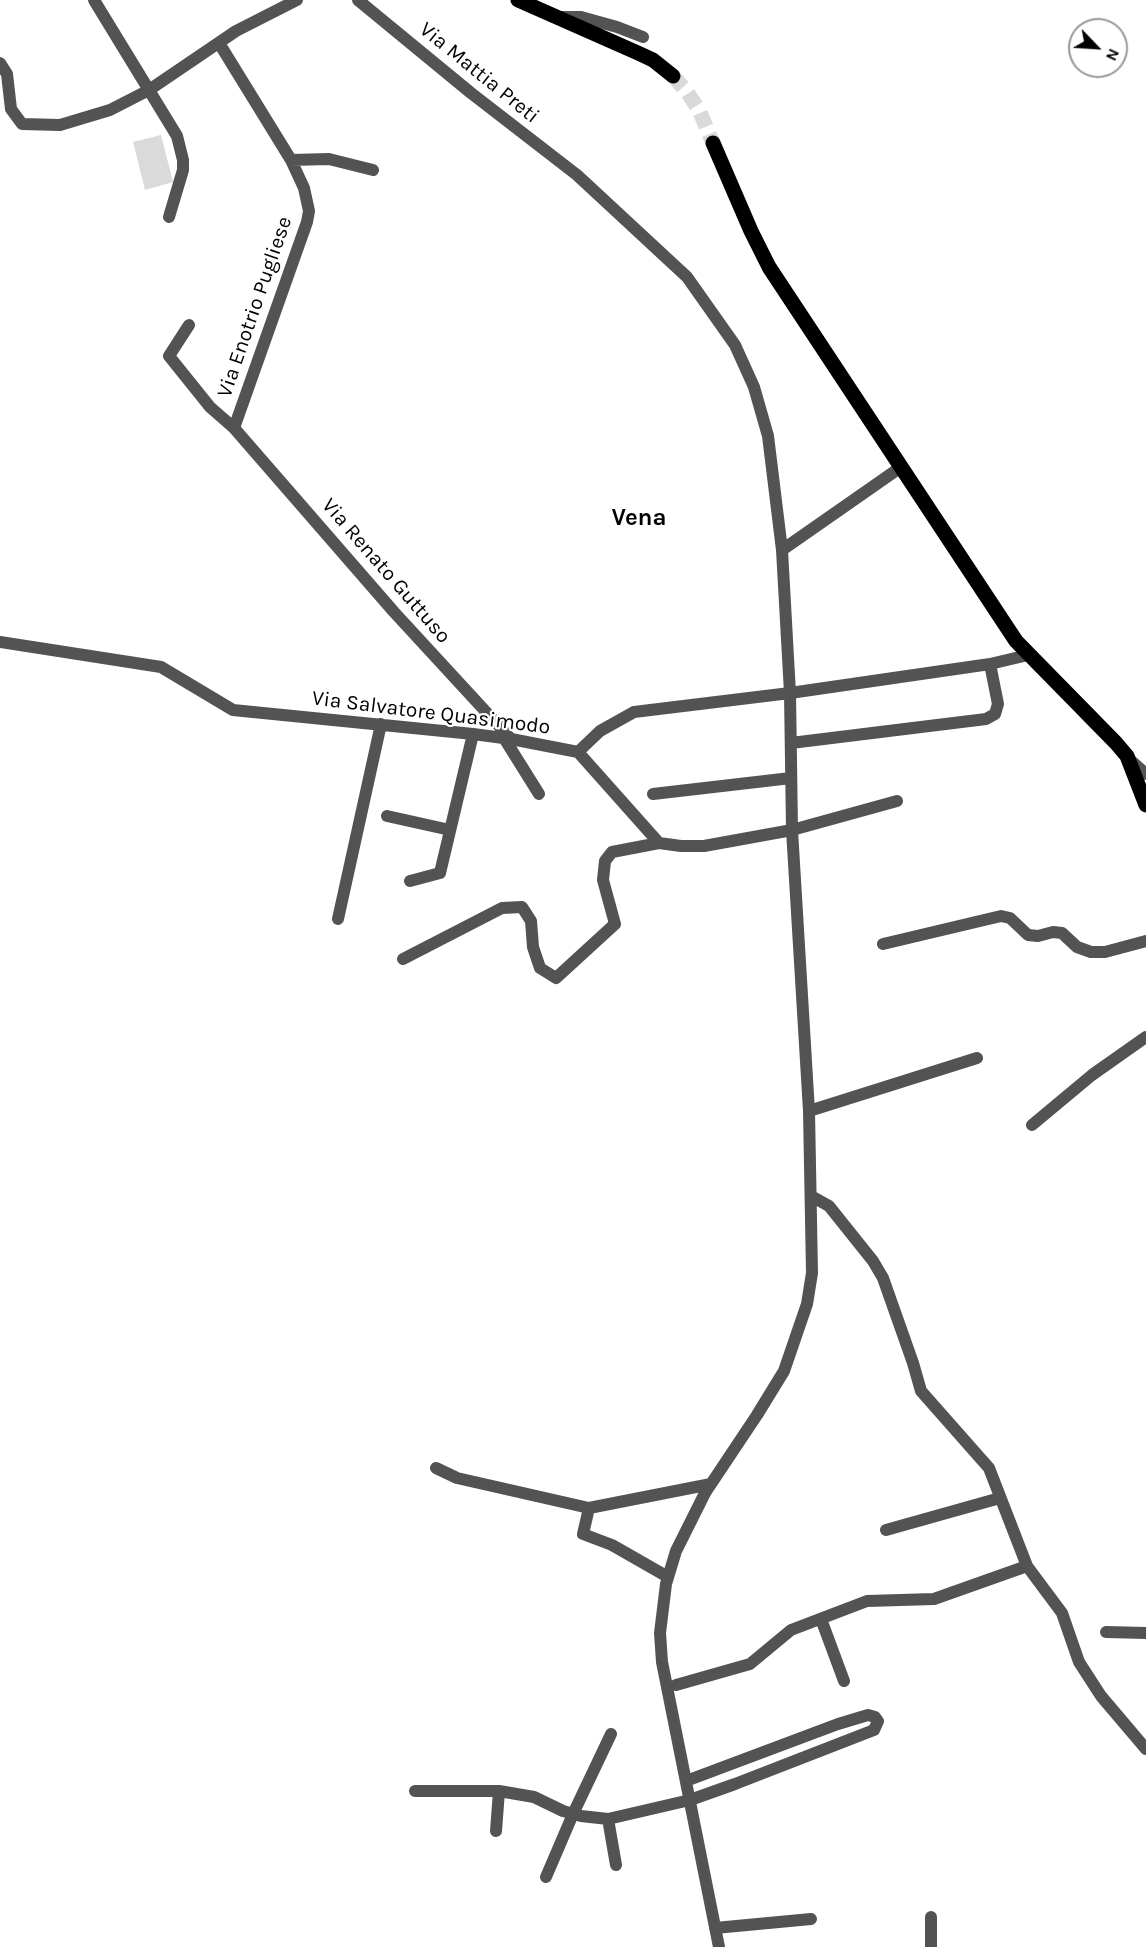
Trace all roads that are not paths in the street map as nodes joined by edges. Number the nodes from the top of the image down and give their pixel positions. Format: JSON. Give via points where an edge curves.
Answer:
{"nodes":[{"id":1,"x":94,"y":0,"type":"edge"},
{"id":2,"x":297,"y":0,"type":"edge"},
{"id":3,"x":358,"y":0,"type":"edge"},
{"id":4,"x":518,"y":0,"type":"edge"},
{"id":5,"x":556,"y":17,"type":"junction"},
{"id":6,"x":643,"y":37,"type":"dead end"},
{"id":7,"x":219,"y":43,"type":"junction"},
{"id":8,"x":0,"y":63,"type":"edge"},
{"id":9,"x":673,"y":76,"type":"tunnel mouth"},
{"id":10,"x":149,"y":90,"type":"junction"},
{"id":11,"x":713,"y":143,"type":"tunnel mouth"},
{"id":12,"x":291,"y":160,"type":"junction"},
{"id":13,"x":374,"y":170,"type":"dead end"},
{"id":14,"x":170,"y":217,"type":"dead end"},
{"id":15,"x":189,"y":325,"type":"dead end"},
{"id":16,"x":234,"y":428,"type":"junction"},
{"id":17,"x":901,"y":467,"type":"junction"},
{"id":18,"x":782,"y":550,"type":"junction"},
{"id":19,"x":0,"y":642,"type":"edge"},
{"id":20,"x":1028,"y":655,"type":"junction"},
{"id":21,"x":990,"y":664,"type":"junction"},
{"id":22,"x":790,"y":693,"type":"junction"},
{"id":23,"x":381,"y":724,"type":"junction"},
{"id":24,"x":473,"y":734,"type":"junction"},
{"id":25,"x":507,"y":739,"type":"junction"},
{"id":26,"x":791,"y":743,"type":"junction"},
{"id":27,"x":578,"y":752,"type":"junction"},
{"id":28,"x":1126,"y":756,"type":"junction"},
{"id":29,"x":1146,"y":774,"type":"edge"},
{"id":30,"x":791,"y":778,"type":"junction"},
{"id":31,"x":539,"y":794,"type":"dead end"},
{"id":32,"x":653,"y":794,"type":"dead end"},
{"id":33,"x":1146,"y":800,"type":"edge"},
{"id":34,"x":897,"y":801,"type":"dead end"},
{"id":35,"x":387,"y":816,"type":"dead end"},
{"id":36,"x":450,"y":830,"type":"junction"},
{"id":37,"x":792,"y":830,"type":"junction"},
{"id":38,"x":659,"y":843,"type":"junction"},
{"id":39,"x":410,"y":881,"type":"dead end"},
{"id":40,"x":338,"y":919,"type":"dead end"},
{"id":41,"x":1146,"y":941,"type":"edge"},
{"id":42,"x":883,"y":944,"type":"dead end"},
{"id":43,"x":403,"y":959,"type":"dead end"},
{"id":44,"x":1146,"y":1037,"type":"edge"},
{"id":45,"x":977,"y":1058,"type":"dead end"},
{"id":46,"x":809,"y":1111,"type":"junction"},
{"id":47,"x":1032,"y":1125,"type":"dead end"},
{"id":48,"x":811,"y":1196,"type":"junction"},
{"id":49,"x":436,"y":1468,"type":"dead end"},
{"id":50,"x":711,"y":1484,"type":"junction"},
{"id":51,"x":1000,"y":1498,"type":"junction"},
{"id":52,"x":589,"y":1508,"type":"junction"},
{"id":53,"x":886,"y":1530,"type":"dead end"},
{"id":54,"x":1027,"y":1566,"type":"junction"},
{"id":55,"x":668,"y":1577,"type":"junction"},
{"id":56,"x":821,"y":1619,"type":"junction"},
{"id":57,"x":1106,"y":1632,"type":"dead end"},
{"id":58,"x":1146,"y":1633,"type":"edge"},
{"id":59,"x":844,"y":1681,"type":"dead end"},
{"id":60,"x":676,"y":1684,"type":"dead end"},
{"id":61,"x":611,"y":1734,"type":"dead end"},
{"id":62,"x":1146,"y":1749,"type":"edge"},
{"id":63,"x":686,"y":1781,"type":"junction"},
{"id":64,"x":415,"y":1791,"type":"dead end"},
{"id":65,"x":499,"y":1791,"type":"junction"},
{"id":66,"x":690,"y":1800,"type":"junction"},
{"id":67,"x":573,"y":1814,"type":"junction"},
{"id":68,"x":608,"y":1819,"type":"junction"},
{"id":69,"x":496,"y":1831,"type":"dead end"},
{"id":70,"x":616,"y":1865,"type":"dead end"},
{"id":71,"x":546,"y":1877,"type":"dead end"},
{"id":72,"x":931,"y":1917,"type":"dead end"},
{"id":73,"x":811,"y":1919,"type":"dead end"},
{"id":74,"x":715,"y":1928,"type":"junction"},
{"id":75,"x":719,"y":1947,"type":"edge"},
{"id":76,"x":931,"y":1947,"type":"edge"}],
"edges":[{"from":1,"to":10,"type":"street"},
{"from":2,"to":7,"type":"street"},
{"from":3,"to":18,"type":"street","name":"Via Mattia Preti","via":[[577,175],[687,277],[735,345],[754,387],[768,436]]},
{"from":4,"to":5,"type":"main road"},
{"from":5,"to":6,"type":"street","via":[[581,17]]},
{"from":5,"to":9,"type":"main road","via":[[646,56]]},
{"from":7,"to":10,"type":"street"},
{"from":7,"to":12,"type":"street","name":"Via Enotrio Pugliese"},
{"from":8,"to":10,"type":"street","via":[[7,74],[11,109],[22,124],[60,125],[110,110]]},
{"from":10,"to":14,"type":"street","via":[[177,136],[183,160]]},
{"from":11,"to":17,"type":"main road","via":[[769,267]]},
{"from":12,"to":13,"type":"street","via":[[329,159]]},
{"from":12,"to":16,"type":"street","name":"Via Enotrio Pugliese","via":[[304,188],[307,222]]},
{"from":15,"to":16,"type":"street","name":"Via Renato Guttuso","via":[[169,356],[210,407]]},
{"from":16,"to":25,"type":"street","name":"Via Renato Guttuso"},
{"from":17,"to":18,"type":"street"},
{"from":17,"to":20,"type":"main road"},
{"from":18,"to":22,"type":"street","name":"Via Mattia Preti"},
{"from":19,"to":23,"type":"street","name":"Via Salvatore Quasimodo","via":[[161,667],[233,710]]},
{"from":20,"to":21,"type":"street"},
{"from":20,"to":28,"type":"main road"},
{"from":21,"to":22,"type":"street"},
{"from":21,"to":26,"type":"street","via":[[998,704],[995,714],[986,719]]},
{"from":22,"to":26,"type":"street","name":"Via Mattia Preti"},
{"from":22,"to":27,"type":"street","via":[[634,712],[600,731]]},
{"from":23,"to":24,"type":"street","name":"Via Salvatore Quasimodo"},
{"from":23,"to":40,"type":"street"},
{"from":24,"to":25,"type":"street","name":"Via Salvatore Quasimodo"},
{"from":24,"to":36,"type":"street"},
{"from":25,"to":27,"type":"street","name":"Via Salvatore Quasimodo"},
{"from":25,"to":31,"type":"street","name":"Via Renato Guttuso"},
{"from":26,"to":30,"type":"street","name":"Via Mattia Preti"},
{"from":27,"to":38,"type":"street"},
{"from":28,"to":29,"type":"street"},
{"from":28,"to":33,"type":"main road"},
{"from":30,"to":32,"type":"street"},
{"from":30,"to":37,"type":"street","name":"Via Mattia Preti"},
{"from":34,"to":37,"type":"street"},
{"from":35,"to":36,"type":"street"},
{"from":36,"to":39,"type":"street","via":[[440,873]]},
{"from":37,"to":38,"type":"street","via":[[704,846]]},
{"from":37,"to":46,"type":"street","name":"Via Mattia Preti"},
{"from":38,"to":43,"type":"street","via":[[612,852],[605,861],[603,880],[615,924],[556,978],[540,969],[531,921],[522,907],[502,908]]},
{"from":41,"to":42,"type":"street","via":[[1091,952],[1077,947],[1062,933],[1028,935],[1010,918],[1001,916]]},
{"from":44,"to":47,"type":"street"},
{"from":45,"to":46,"type":"street"},
{"from":46,"to":48,"type":"street","name":"Via Mattia Preti"},
{"from":48,"to":50,"type":"street","name":"Via Mattia Preti","via":[[812,1273],[797,1335],[784,1371]]},
{"from":48,"to":51,"type":"street","via":[[829,1206],[873,1261],[883,1278],[921,1391],[989,1468]]},
{"from":49,"to":52,"type":"street","via":[[457,1478]]},
{"from":50,"to":52,"type":"street"},
{"from":50,"to":55,"type":"street","name":"Via Mattia Preti","via":[[687,1527]]},
{"from":51,"to":53,"type":"street"},
{"from":51,"to":54,"type":"street"},
{"from":52,"to":55,"type":"street","via":[[583,1534],[612,1545]]},
{"from":54,"to":56,"type":"street","via":[[934,1599],[867,1601]]},
{"from":54,"to":62,"type":"street","via":[[1062,1613],[1079,1662],[1101,1696]]},
{"from":55,"to":63,"type":"street","name":"Via Mattia Preti","via":[[660,1633],[662,1662]]},
{"from":56,"to":59,"type":"street"},
{"from":56,"to":60,"type":"street","via":[[791,1630],[750,1664]]},
{"from":57,"to":58,"type":"street"},
{"from":61,"to":67,"type":"street"},
{"from":63,"to":66,"type":"street","name":"Via Mattia Preti"},
{"from":63,"to":66,"type":"street","via":[[838,1724],[868,1715],[878,1721],[874,1730]]},
{"from":64,"to":65,"type":"street"},
{"from":65,"to":67,"type":"street","via":[[534,1797]]},
{"from":65,"to":69,"type":"street"},
{"from":66,"to":68,"type":"street"},
{"from":66,"to":74,"type":"street","name":"Via Mattia Preti"},
{"from":67,"to":68,"type":"street"},
{"from":67,"to":71,"type":"street"},
{"from":68,"to":70,"type":"street"},
{"from":72,"to":76,"type":"street"},
{"from":73,"to":74,"type":"street"},
{"from":74,"to":75,"type":"street","name":"Via Mattia Preti"}]}
